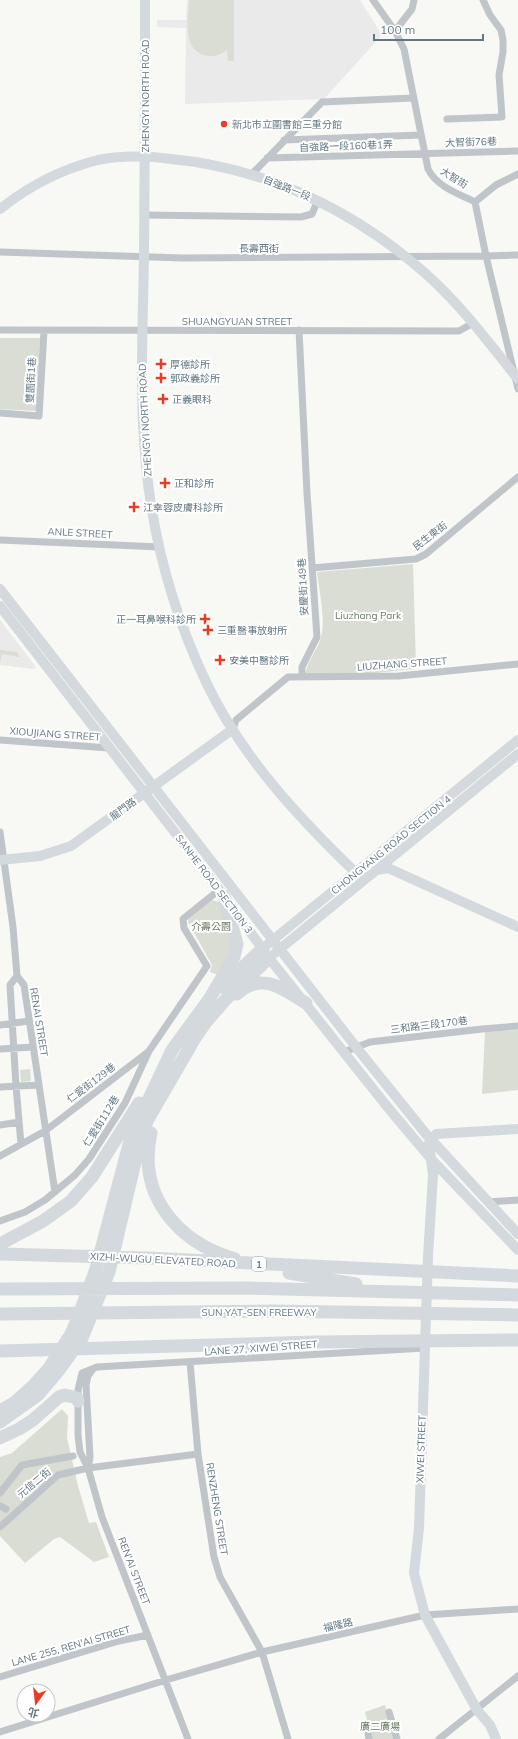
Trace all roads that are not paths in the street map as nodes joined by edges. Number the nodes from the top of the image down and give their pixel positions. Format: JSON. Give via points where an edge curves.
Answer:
{"nodes":[{"id":1,"x":145,"y":0,"type":"edge"},
{"id":2,"x":373,"y":0,"type":"edge"},
{"id":3,"x":414,"y":0,"type":"edge"},
{"id":4,"x":484,"y":0,"type":"edge"},
{"id":5,"x":395,"y":31,"type":"junction"},
{"id":6,"x":413,"y":98,"type":"junction"},
{"id":7,"x":447,"y":119,"type":"dead end"},
{"id":8,"x":421,"y":134,"type":"junction"},
{"id":9,"x":284,"y":140,"type":"junction"},
{"id":10,"x":518,"y":151,"type":"edge"},
{"id":11,"x":425,"y":153,"type":"junction"},
{"id":12,"x":144,"y":157,"type":"junction"},
{"id":13,"x":267,"y":158,"type":"junction"},
{"id":14,"x":252,"y":174,"type":"junction"},
{"id":15,"x":518,"y":174,"type":"edge"},
{"id":16,"x":318,"y":200,"type":"junction"},
{"id":17,"x":475,"y":202,"type":"junction"},
{"id":18,"x":0,"y":209,"type":"edge"},
{"id":19,"x":144,"y":215,"type":"junction"},
{"id":20,"x":0,"y":252,"type":"edge"},
{"id":21,"x":518,"y":255,"type":"edge"},
{"id":22,"x":144,"y":256,"type":"junction"},
{"id":23,"x":403,"y":256,"type":"junction"},
{"id":24,"x":486,"y":256,"type":"junction"},
{"id":25,"x":473,"y":323,"type":"junction"},
{"id":26,"x":0,"y":330,"type":"edge"},
{"id":27,"x":299,"y":330,"type":"junction"},
{"id":28,"x":44,"y":331,"type":"junction"},
{"id":29,"x":143,"y":331,"type":"junction"},
{"id":30,"x":516,"y":377,"type":"edge"},
{"id":31,"x":518,"y":389,"type":"edge"},
{"id":32,"x":0,"y":413,"type":"edge"},
{"id":33,"x":518,"y":477,"type":"edge"},
{"id":34,"x":0,"y":540,"type":"edge"},
{"id":35,"x":160,"y":547,"type":"junction"},
{"id":36,"x":312,"y":568,"type":"junction"},
{"id":37,"x":0,"y":589,"type":"edge"},
{"id":38,"x":0,"y":606,"type":"edge"},
{"id":39,"x":518,"y":664,"type":"edge"},
{"id":40,"x":302,"y":676,"type":"junction"},
{"id":41,"x":233,"y":729,"type":"junction"},
{"id":42,"x":0,"y":740,"type":"edge"},
{"id":43,"x":518,"y":740,"type":"edge"},
{"id":44,"x":109,"y":748,"type":"junction"},
{"id":45,"x":518,"y":754,"type":"edge"},
{"id":46,"x":153,"y":787,"type":"junction"},
{"id":47,"x":144,"y":794,"type":"junction"},
{"id":48,"x":0,"y":832,"type":"edge"},
{"id":49,"x":2,"y":860,"type":"edge"},
{"id":50,"x":378,"y":869,"type":"junction"},
{"id":51,"x":356,"y":873,"type":"junction"},
{"id":52,"x":222,"y":893,"type":"junction"},
{"id":53,"x":518,"y":927,"type":"edge"},
{"id":54,"x":268,"y":949,"type":"junction"},
{"id":55,"x":280,"y":949,"type":"junction"},
{"id":56,"x":17,"y":976,"type":"junction"},
{"id":57,"x":210,"y":998,"type":"junction"},
{"id":58,"x":306,"y":1003,"type":"junction"},
{"id":59,"x":29,"y":1021,"type":"junction"},
{"id":60,"x":206,"y":1022,"type":"junction"},
{"id":61,"x":14,"y":1024,"type":"junction"},
{"id":62,"x":0,"y":1025,"type":"edge"},
{"id":63,"x":518,"y":1026,"type":"edge"},
{"id":64,"x":33,"y":1047,"type":"junction"},
{"id":65,"x":356,"y":1047,"type":"junction"},
{"id":66,"x":15,"y":1048,"type":"junction"},
{"id":67,"x":0,"y":1049,"type":"edge"},
{"id":68,"x":149,"y":1050,"type":"junction"},
{"id":69,"x":172,"y":1050,"type":"junction"},
{"id":70,"x":344,"y":1052,"type":"junction"},
{"id":71,"x":39,"y":1085,"type":"junction"},
{"id":72,"x":16,"y":1086,"type":"junction"},
{"id":73,"x":0,"y":1087,"type":"edge"},
{"id":74,"x":159,"y":1101,"type":"junction"},
{"id":75,"x":19,"y":1122,"type":"junction"},
{"id":76,"x":0,"y":1125,"type":"edge"},
{"id":77,"x":518,"y":1129,"type":"edge"},
{"id":78,"x":45,"y":1130,"type":"junction"},
{"id":79,"x":432,"y":1139,"type":"junction"},
{"id":80,"x":21,"y":1144,"type":"junction"},
{"id":81,"x":0,"y":1156,"type":"edge"},
{"id":82,"x":432,"y":1160,"type":"junction"},
{"id":83,"x":55,"y":1192,"type":"junction"},
{"id":84,"x":518,"y":1200,"type":"edge"},
{"id":85,"x":488,"y":1202,"type":"junction"},
{"id":86,"x":0,"y":1221,"type":"edge"},
{"id":87,"x":518,"y":1234,"type":"edge"},
{"id":88,"x":0,"y":1244,"type":"edge"},
{"id":89,"x":518,"y":1250,"type":"edge"},
{"id":90,"x":0,"y":1254,"type":"edge"},
{"id":91,"x":518,"y":1276,"type":"edge"},
{"id":92,"x":0,"y":1289,"type":"edge"},
{"id":93,"x":399,"y":1292,"type":"junction"},
{"id":94,"x":518,"y":1295,"type":"edge"},
{"id":95,"x":0,"y":1314,"type":"edge"},
{"id":96,"x":518,"y":1315,"type":"edge"},
{"id":97,"x":518,"y":1340,"type":"edge"},
{"id":98,"x":425,"y":1348,"type":"junction"},
{"id":99,"x":0,"y":1351,"type":"edge"},
{"id":100,"x":190,"y":1362,"type":"junction"},
{"id":101,"x":97,"y":1367,"type":"junction"},
{"id":102,"x":78,"y":1401,"type":"junction"},
{"id":103,"x":0,"y":1411,"type":"edge"},
{"id":104,"x":0,"y":1422,"type":"edge"},
{"id":105,"x":0,"y":1438,"type":"edge"},
{"id":106,"x":198,"y":1454,"type":"junction"},
{"id":107,"x":73,"y":1456,"type":"dead end"},
{"id":108,"x":88,"y":1468,"type":"junction"},
{"id":109,"x":0,"y":1493,"type":"edge"},
{"id":110,"x":0,"y":1526,"type":"edge"},
{"id":111,"x":518,"y":1609,"type":"edge"},
{"id":112,"x":425,"y":1615,"type":"junction"},
{"id":113,"x":148,"y":1634,"type":"junction"},
{"id":114,"x":262,"y":1652,"type":"junction"},
{"id":115,"x":518,"y":1676,"type":"edge"},
{"id":116,"x":0,"y":1677,"type":"edge"},
{"id":117,"x":166,"y":1680,"type":"junction"},
{"id":118,"x":477,"y":1710,"type":"junction"},
{"id":119,"x":389,"y":1712,"type":"dead end"},
{"id":120,"x":0,"y":1732,"type":"edge"},
{"id":121,"x":188,"y":1739,"type":"edge"},
{"id":122,"x":288,"y":1739,"type":"edge"},
{"id":123,"x":397,"y":1739,"type":"edge"},
{"id":124,"x":439,"y":1739,"type":"edge"},
{"id":125,"x":496,"y":1739,"type":"edge"}],
"edges":[{"from":1,"to":12,"type":"street","name":"ZHENGYI NORTH ROAD"},
{"from":2,"to":5,"type":"street","name":"大智街"},
{"from":3,"to":5,"type":"street","via":[[412,9]]},
{"from":4,"to":7,"type":"street","via":[[490,15],[501,30],[503,40],[499,75],[502,117]]},
{"from":5,"to":6,"type":"street","name":"大智街","via":[[404,49]]},
{"from":6,"to":8,"type":"street","name":"大智街"},
{"from":6,"to":9,"type":"street","via":[[322,102]]},
{"from":8,"to":9,"type":"street"},
{"from":8,"to":11,"type":"street","name":"大智街"},
{"from":9,"to":13,"type":"street"},
{"from":10,"to":11,"type":"street","name":"大智街76巷"},
{"from":11,"to":13,"type":"street","name":"自強路一段160巷1弄"},
{"from":11,"to":17,"type":"street","name":"大智街","via":[[428,170],[434,178]]},
{"from":12,"to":14,"type":"street","name":"自強路一段","via":[[208,164]]},
{"from":12,"to":18,"type":"street","name":"自強路一段","via":[[100,160],[76,166],[41,182]]},
{"from":12,"to":19,"type":"street","name":"ZHENGYI NORTH ROAD"},
{"from":13,"to":14,"type":"street"},
{"from":14,"to":16,"type":"street","name":"自強路一段"},
{"from":15,"to":17,"type":"street","via":[[496,185]]},
{"from":16,"to":19,"type":"street","via":[[312,214],[301,217]]},
{"from":16,"to":23,"type":"street","name":"自強路一段","via":[[385,241]]},
{"from":17,"to":24,"type":"street"},
{"from":19,"to":22,"type":"street","name":"ZHENGYI NORTH ROAD"},
{"from":20,"to":22,"type":"street","name":"長壽西街"},
{"from":21,"to":24,"type":"street","name":"長壽西街"},
{"from":22,"to":23,"type":"street","name":"長壽西街"},
{"from":22,"to":29,"type":"street","name":"ZHENGYI NORTH ROAD"},
{"from":23,"to":24,"type":"street","name":"長壽西街"},
{"from":23,"to":25,"type":"street","name":"自強路一段","via":[[448,295]]},
{"from":24,"to":30,"type":"street"},
{"from":25,"to":27,"type":"street","name":"SHUANGYUAN STREET","via":[[459,331]]},
{"from":25,"to":30,"type":"street","name":"自強路一段"},
{"from":26,"to":28,"type":"street","name":"SHUANGYUAN STREET"},
{"from":27,"to":29,"type":"street","name":"SHUANGYUAN STREET"},
{"from":27,"to":36,"type":"street","name":"安慶街149巷"},
{"from":28,"to":29,"type":"street","name":"SHUANGYUAN STREET"},
{"from":28,"to":32,"type":"street","name":"雙園街1巷","via":[[39,416]]},
{"from":29,"to":35,"type":"street","name":"ZHENGYI NORTH ROAD","via":[[142,381],[146,466]]},
{"from":30,"to":31,"type":"street"},
{"from":33,"to":36,"type":"street","name":"民生東街","via":[[426,554],[416,559]]},
{"from":34,"to":35,"type":"street","name":"ANLE STREET"},
{"from":35,"to":41,"type":"street","name":"ZHENGYI NORTH ROAD","via":[[189,643],[207,684]]},
{"from":36,"to":40,"type":"street","name":"安慶街149巷","via":[[316,637],[302,667]]},
{"from":37,"to":46,"type":"street","name":"SANHE ROAD SECTION 3"},
{"from":38,"to":44,"type":"street","name":"SANHE ROAD SECTION 3"},
{"from":39,"to":40,"type":"street","name":"LIUZHANG STREET","via":[[399,676]]},
{"from":40,"to":41,"type":"street","name":"LIUZHANG STREET","via":[[288,676],[236,720]]},
{"from":41,"to":46,"type":"street","name":"龍門路"},
{"from":41,"to":51,"type":"street","name":"ZHENGYI NORTH ROAD","via":[[294,811]]},
{"from":42,"to":44,"type":"street","name":"XIOUJIANG STREET"},
{"from":43,"to":51,"type":"street","name":"CHONGYANG ROAD SECTION 4"},
{"from":44,"to":47,"type":"street","name":"SANHE ROAD SECTION 3"},
{"from":45,"to":50,"type":"street","name":"CHONGYANG ROAD SECTION 4"},
{"from":46,"to":47,"type":"street","name":"龍門路"},
{"from":46,"to":54,"type":"street","name":"SANHE ROAD SECTION 3"},
{"from":47,"to":49,"type":"street","name":"龍門路","via":[[71,846],[40,856]]},
{"from":47,"to":52,"type":"street","name":"SANHE ROAD SECTION 3"},
{"from":48,"to":49,"type":"street","name":"RENAI STREET"},
{"from":49,"to":56,"type":"street","name":"RENAI STREET","via":[[13,927]]},
{"from":50,"to":51,"type":"street"},
{"from":50,"to":53,"type":"street","via":[[388,868]]},
{"from":50,"to":55,"type":"street","name":"CHONGYANG ROAD SECTION 4"},
{"from":51,"to":54,"type":"street","name":"CHONGYANG ROAD SECTION 4"},
{"from":52,"to":54,"type":"street","name":"SANHE ROAD SECTION 3"},
{"from":52,"to":57,"type":"highway","via":[[237,944],[234,957]]},
{"from":52,"to":68,"type":"street","via":[[184,919],[184,928],[207,966]]},
{"from":54,"to":55,"type":"street","name":"CHONGYANG ROAD SECTION 4"},
{"from":54,"to":57,"type":"highway"},
{"from":54,"to":58,"type":"street","name":"SANHE ROAD SECTION 3"},
{"from":54,"to":60,"type":"highway"},
{"from":55,"to":65,"type":"street"},
{"from":56,"to":59,"type":"street","name":"RENAI STREET","via":[[24,985]]},
{"from":56,"to":61,"type":"street","via":[[10,985]]},
{"from":57,"to":69,"type":"highway"},
{"from":58,"to":60,"type":"highway","via":[[278,986],[264,982],[240,992]]},
{"from":58,"to":70,"type":"street","name":"SANHE ROAD SECTION 3"},
{"from":59,"to":61,"type":"street"},
{"from":59,"to":64,"type":"street","name":"RENAI STREET"},
{"from":60,"to":74,"type":"highway"},
{"from":61,"to":62,"type":"street"},
{"from":61,"to":66,"type":"street"},
{"from":63,"to":65,"type":"street","name":"三和路三段170巷","via":[[376,1041]]},
{"from":64,"to":66,"type":"street"},
{"from":64,"to":71,"type":"street","name":"RENAI STREET"},
{"from":65,"to":70,"type":"street","name":"三和路三段170巷"},
{"from":65,"to":79,"type":"street"},
{"from":66,"to":67,"type":"street"},
{"from":66,"to":72,"type":"street"},
{"from":68,"to":78,"type":"street","name":"仁愛街129巷"},
{"from":68,"to":83,"type":"street","name":"仁愛街112巷","via":[[125,1103],[90,1158]]},
{"from":69,"to":88,"type":"highway","via":[[97,1170],[71,1201],[43,1221]]},
{"from":69,"to":103,"type":"highway","via":[[131,1137],[96,1269],[70,1334],[50,1368],[14,1403]]},
{"from":70,"to":82,"type":"street","name":"SANHE ROAD SECTION 3"},
{"from":71,"to":72,"type":"street"},
{"from":71,"to":78,"type":"street","name":"RENAI STREET"},
{"from":72,"to":73,"type":"street"},
{"from":72,"to":75,"type":"street"},
{"from":74,"to":93,"type":"highway","via":[[148,1151],[148,1166],[155,1195],[163,1210],[176,1225],[194,1240],[220,1254],[269,1269]]},
{"from":74,"to":104,"type":"highway","via":[[147,1121],[136,1158],[109,1272],[82,1338],[38,1395]]},
{"from":75,"to":76,"type":"street"},
{"from":75,"to":80,"type":"street"},
{"from":77,"to":79,"type":"street","via":[[436,1134]]},
{"from":78,"to":80,"type":"street","name":"仁愛街129巷"},
{"from":78,"to":83,"type":"street","name":"RENAI STREET"},
{"from":79,"to":82,"type":"street","name":"XIWEI STREET","via":[[429,1143]]},
{"from":79,"to":85,"type":"street"},
{"from":80,"to":81,"type":"street","name":"仁愛街129巷"},
{"from":82,"to":89,"type":"street","name":"SANHE ROAD SECTION 3"},
{"from":82,"to":98,"type":"street","name":"XIWEI STREET"},
{"from":83,"to":86,"type":"street","name":"仁愛街112巷","via":[[24,1212]]},
{"from":84,"to":85,"type":"street"},
{"from":85,"to":87,"type":"street"},
{"from":90,"to":91,"type":"highway","name":"XIZHI-WUGU ELEVATED ROAD","number":"1","via":[[148,1258]]},
{"from":92,"to":93,"type":"highway","via":[[247,1288]]},
{"from":93,"to":94,"type":"highway"},
{"from":95,"to":96,"type":"highway","name":"SUN YAT-SEN FREEWAY","via":[[272,1311]]},
{"from":97,"to":99,"type":"highway","via":[[316,1342]]},
{"from":98,"to":100,"type":"street","name":"LANE 27, XIWEI STREET"},
{"from":98,"to":112,"type":"street","name":"XIWEI STREET","via":[[419,1528],[414,1573]]},
{"from":100,"to":101,"type":"street","name":"LANE 27, XIWEI STREET"},
{"from":100,"to":106,"type":"street","name":"RENZHENG STREET"},
{"from":101,"to":102,"type":"street","name":"REN'AI STREET","via":[[82,1373]]},
{"from":101,"to":108,"type":"street","name":"REN'AI STREET","via":[[88,1376],[86,1384],[90,1457]]},
{"from":102,"to":105,"type":"highway","via":[[71,1396],[59,1397],[33,1420]]},
{"from":102,"to":108,"type":"street","name":"REN'AI STREET","via":[[80,1452]]},
{"from":106,"to":108,"type":"street","name":"元信二街"},
{"from":106,"to":114,"type":"street","name":"RENZHENG STREET","via":[[214,1557],[220,1577]]},
{"from":107,"to":109,"type":"street","via":[[22,1465]]},
{"from":108,"to":110,"type":"street","name":"元信二街","via":[[54,1477]]},
{"from":108,"to":113,"type":"street","name":"REN'AI STREET","via":[[102,1516]]},
{"from":111,"to":112,"type":"street","name":"福隆路"},
{"from":112,"to":114,"type":"street","name":"福隆路"},
{"from":112,"to":118,"type":"street","name":"XIWEI STREET"},
{"from":113,"to":116,"type":"street","name":"LANE 255, REN'AI STREET"},
{"from":113,"to":117,"type":"street","name":"REN'AI STREET"},
{"from":114,"to":117,"type":"street","name":"福隆路"},
{"from":114,"to":122,"type":"street","name":"RENZHENG STREET"},
{"from":115,"to":118,"type":"street"},
{"from":117,"to":120,"type":"street","name":"福隆路"},
{"from":117,"to":121,"type":"street","name":"REN'AI STREET"},
{"from":118,"to":124,"type":"street"},
{"from":118,"to":125,"type":"street","name":"XIWEI STREET","via":[[490,1725]]},
{"from":119,"to":123,"type":"street"}]}
